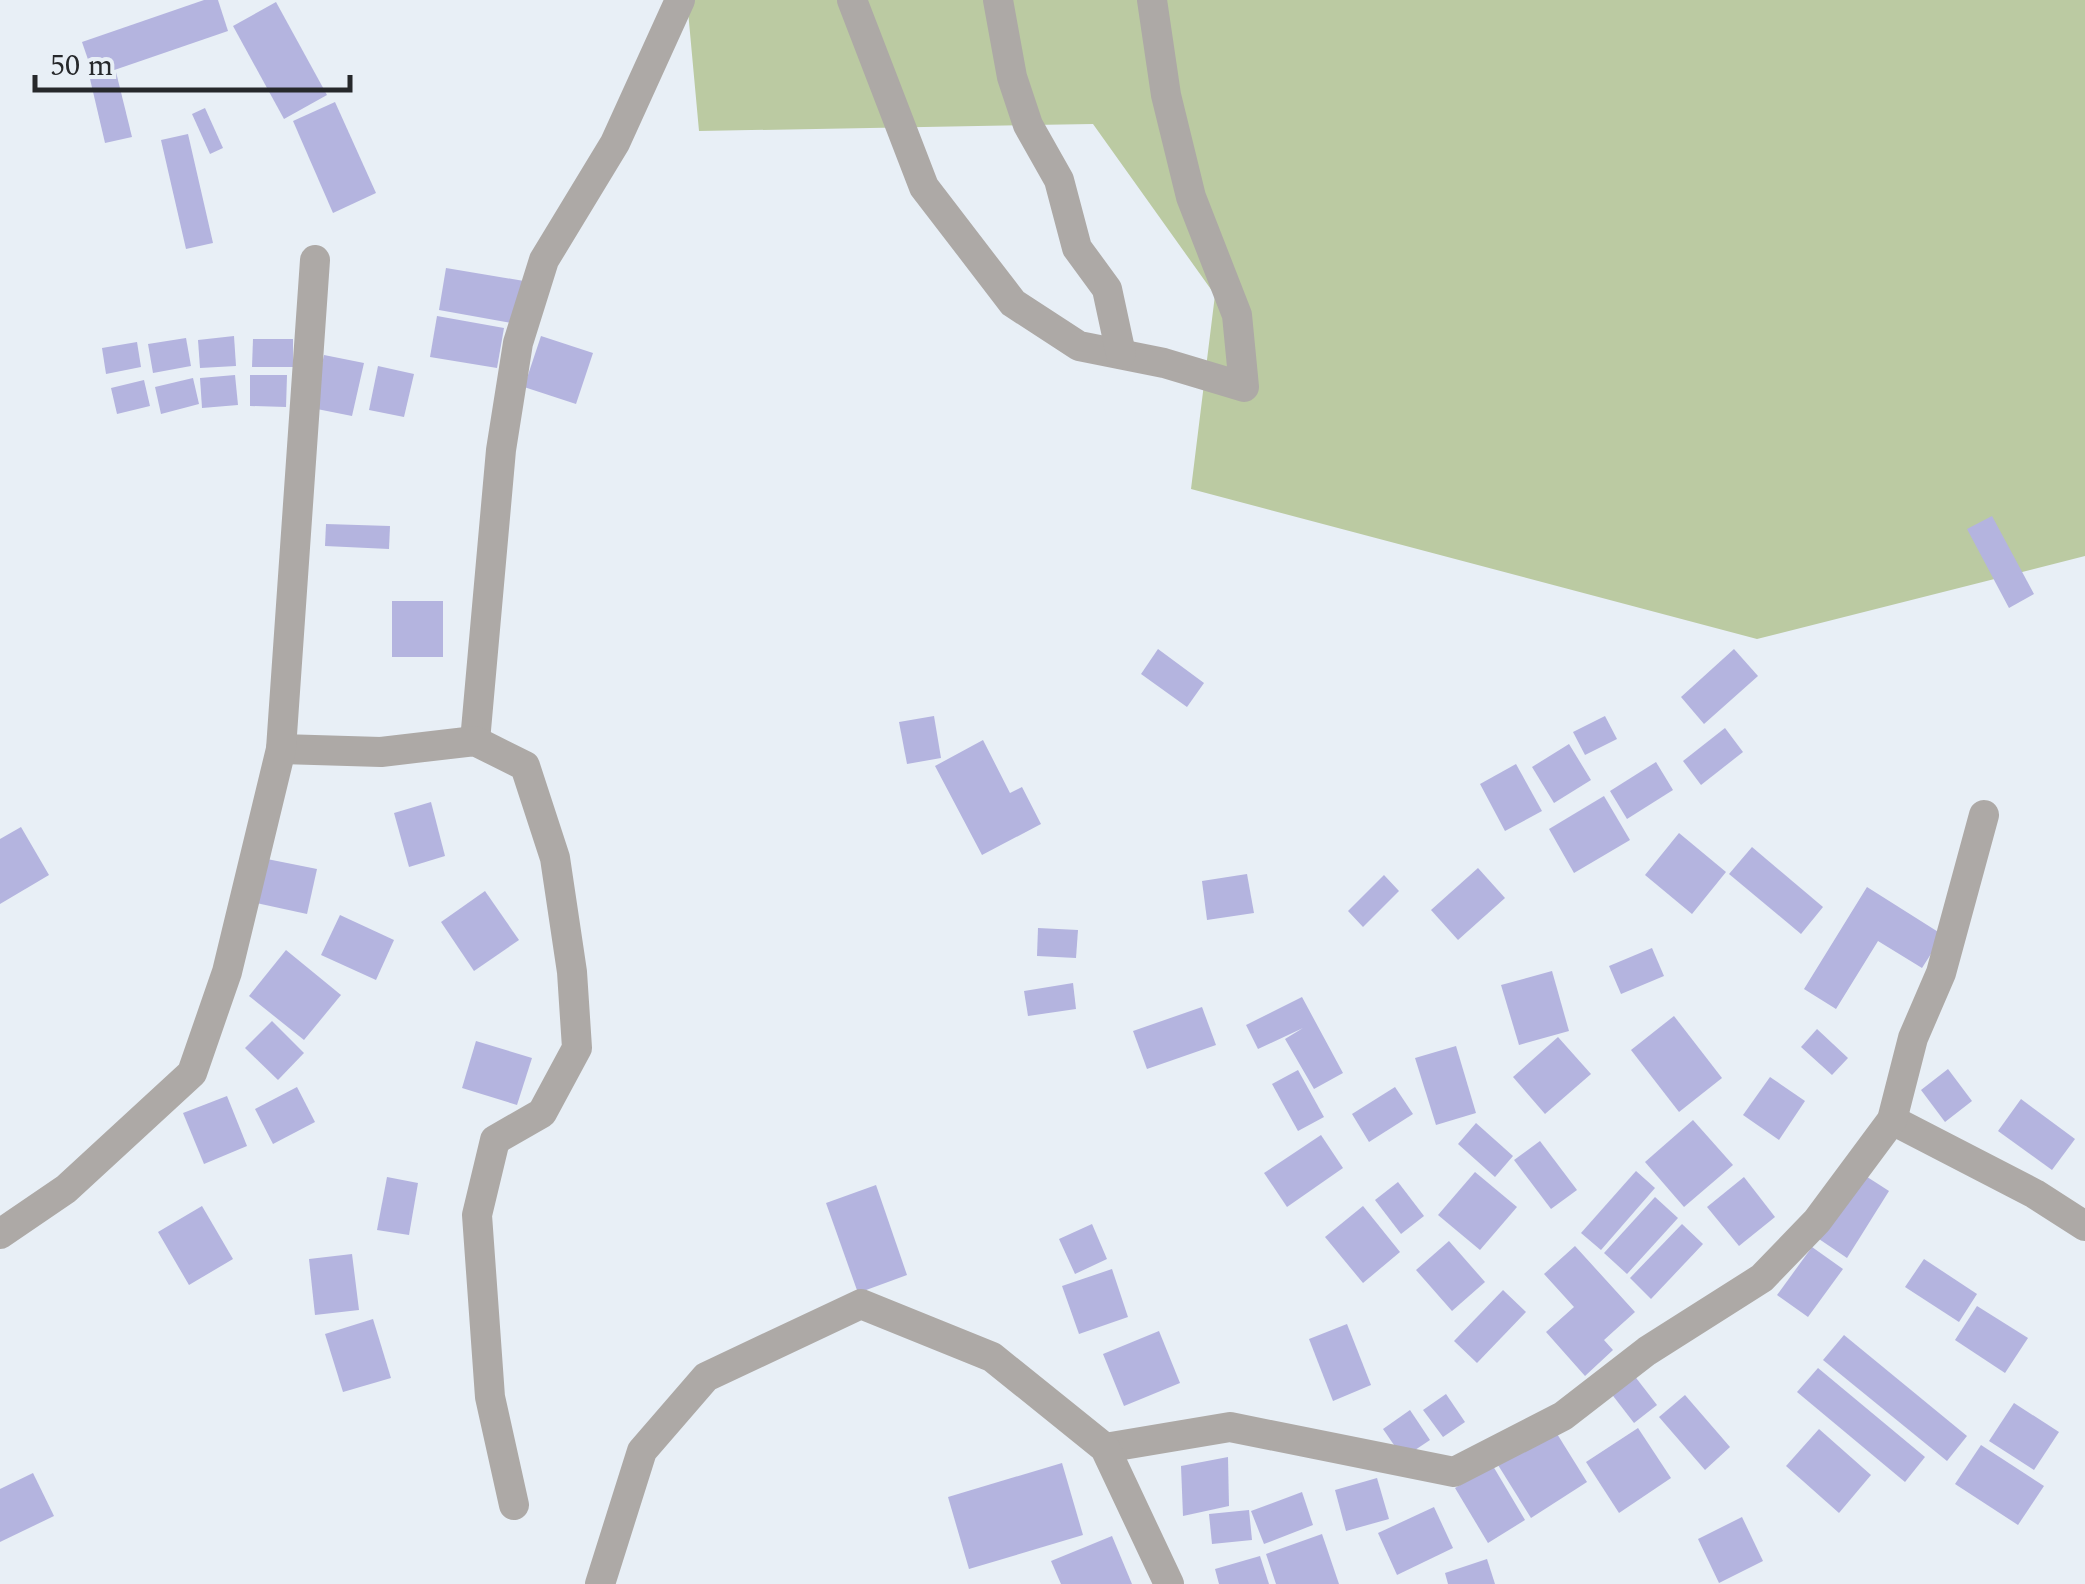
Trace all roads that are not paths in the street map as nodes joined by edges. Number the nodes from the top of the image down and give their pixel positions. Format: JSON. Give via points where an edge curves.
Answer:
{"nodes":[{"id":1,"x":680,"y":0,"type":"edge"},
{"id":2,"x":852,"y":0,"type":"edge"},
{"id":3,"x":998,"y":0,"type":"edge"},
{"id":4,"x":1152,"y":0,"type":"edge"},
{"id":5,"x":315,"y":260,"type":"dead end"},
{"id":6,"x":1121,"y":354,"type":"junction"},
{"id":7,"x":476,"y":741,"type":"junction"},
{"id":8,"x":280,"y":748,"type":"junction"},
{"id":9,"x":1984,"y":815,"type":"dead end"},
{"id":10,"x":1892,"y":1120,"type":"junction"},
{"id":11,"x":2085,"y":1226,"type":"edge"},
{"id":12,"x":0,"y":1234,"type":"edge"},
{"id":13,"x":1105,"y":1448,"type":"junction"},
{"id":14,"x":514,"y":1506,"type":"dead end"},
{"id":15,"x":600,"y":1584,"type":"edge"},
{"id":16,"x":1169,"y":1584,"type":"edge"}],
"edges":[{"from":1,"to":7,"type":"street","via":[[616,143],[544,260],[518,343],[501,450]]},
{"from":2,"to":6,"type":"street","via":[[935,202],[1014,303],[1080,346]]},
{"from":3,"to":6,"type":"street","via":[[1028,125],[1059,180],[1076,248],[1106,288]]},
{"from":4,"to":6,"type":"street","via":[[1190,198],[1237,315],[1244,387]]},
{"from":5,"to":8,"type":"street"},
{"from":7,"to":8,"type":"street","via":[[381,752]]},
{"from":7,"to":14,"type":"street","via":[[525,766],[556,858],[577,1048],[542,1113],[496,1140],[478,1215],[490,1397]]},
{"from":8,"to":12,"type":"street","via":[[227,972],[192,1073],[66,1189]]},
{"from":9,"to":10,"type":"street"},
{"from":10,"to":11,"type":"street"},
{"from":10,"to":13,"type":"street","via":[[1817,1220],[1762,1278],[1647,1351],[1563,1416],[1454,1472],[1230,1427]]},
{"from":13,"to":15,"type":"street","via":[[992,1357],[861,1304],[706,1377],[642,1451]]},
{"from":13,"to":16,"type":"street"}]}
